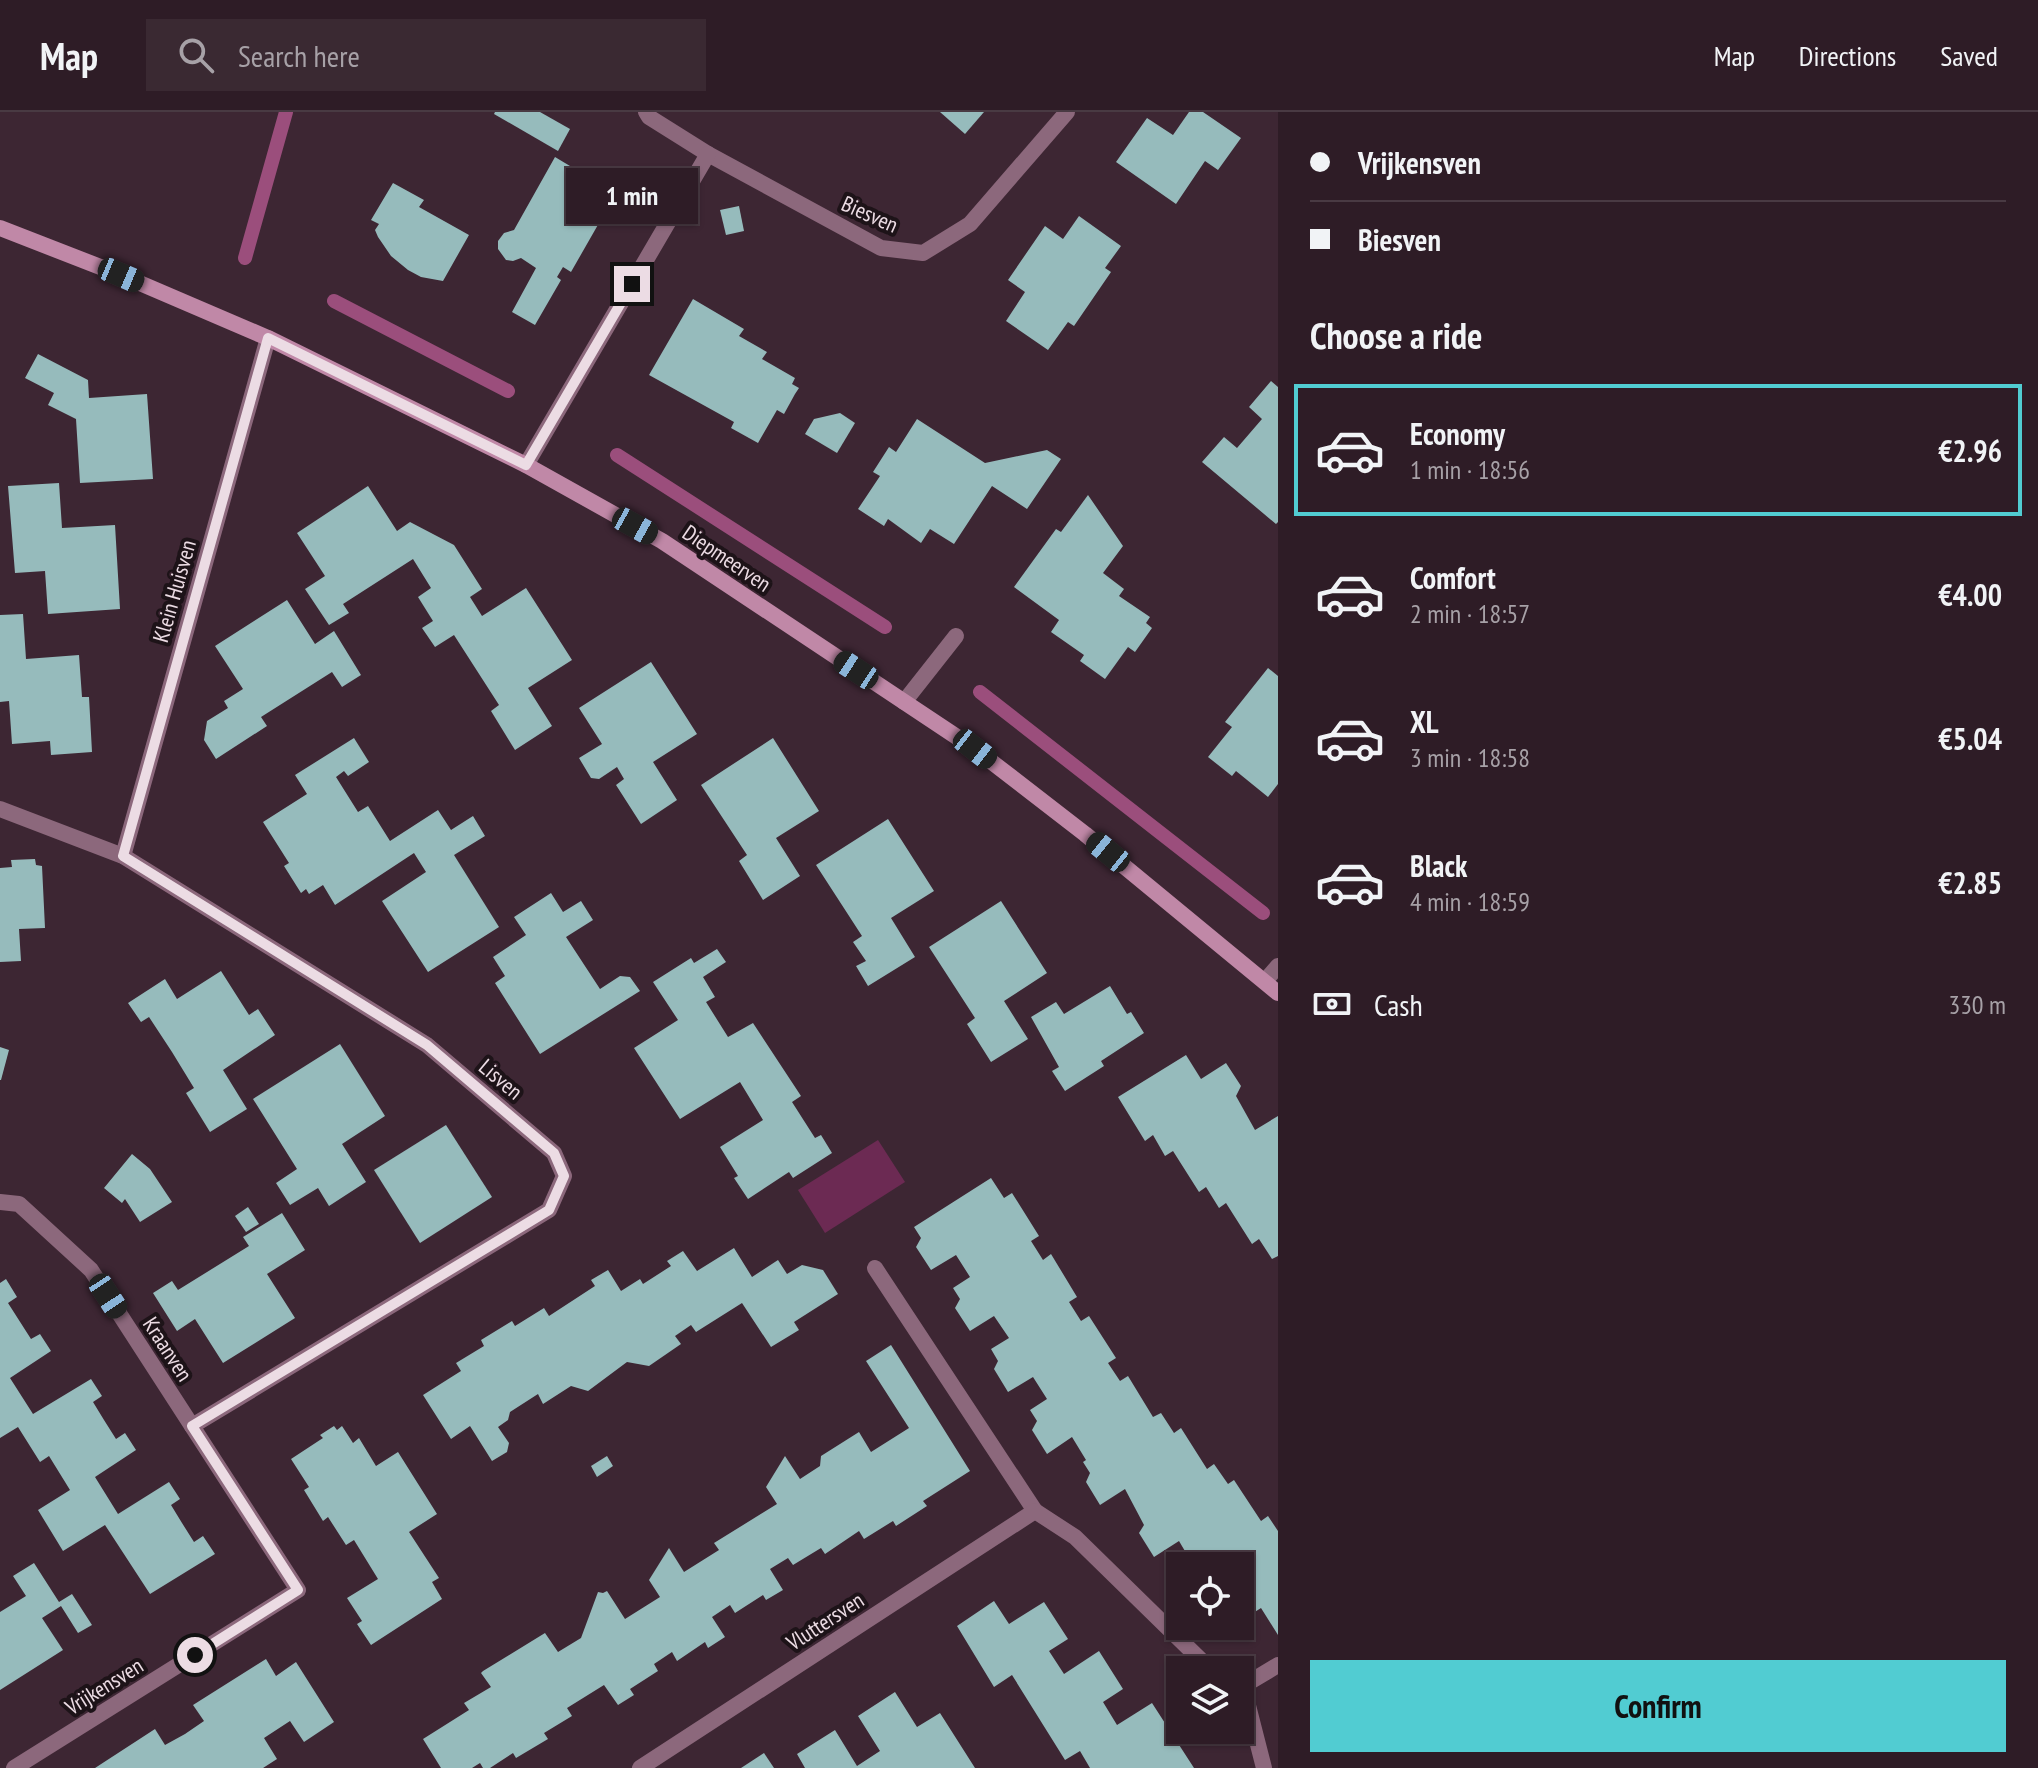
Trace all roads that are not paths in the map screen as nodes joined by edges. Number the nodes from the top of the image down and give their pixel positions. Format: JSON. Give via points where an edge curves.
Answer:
{"nodes":[{"id":1,"x":646,"y":112,"type":"edge"},
{"id":2,"x":1067,"y":112,"type":"edge"},
{"id":3,"x":708,"y":154,"type":"junction"},
{"id":4,"x":0,"y":228,"type":"edge"},
{"id":5,"x":268,"y":338,"type":"junction"},
{"id":6,"x":526,"y":465,"type":"junction"},
{"id":7,"x":956,"y":636,"type":"dead end"},
{"id":8,"x":904,"y":702,"type":"junction"},
{"id":9,"x":0,"y":809,"type":"edge"},
{"id":10,"x":123,"y":856,"type":"junction"},
{"id":11,"x":1278,"y":966,"type":"edge"},
{"id":12,"x":1272,"y":987,"type":"edge"},
{"id":13,"x":0,"y":1202,"type":"edge"},
{"id":14,"x":875,"y":1268,"type":"dead end"},
{"id":15,"x":192,"y":1426,"type":"junction"},
{"id":16,"x":1035,"y":1511,"type":"junction"},
{"id":17,"x":298,"y":1590,"type":"joint"},
{"id":18,"x":1197,"y":1656,"type":"edge"},
{"id":19,"x":1278,"y":1665,"type":"edge"},
{"id":20,"x":1254,"y":1679,"type":"edge"},
{"id":21,"x":1254,"y":1732,"type":"edge"},
{"id":22,"x":14,"y":1768,"type":"edge"},
{"id":23,"x":640,"y":1768,"type":"edge"},
{"id":24,"x":1264,"y":1768,"type":"edge"}],
"edges":[{"from":1,"to":3,"type":"street","name":"Biesven"},
{"from":2,"to":3,"type":"street","name":"Biesven","via":[[970,224],[923,253],[881,248]]},
{"from":3,"to":6,"type":"street"},
{"from":4,"to":5,"type":"street","name":"Diepmeerven"},
{"from":5,"to":6,"type":"street","name":"Diepmeerven"},
{"from":5,"to":10,"type":"street","name":"Klein Huisven"},
{"from":6,"to":8,"type":"street","name":"Diepmeerven","via":[[662,541]]},
{"from":7,"to":8,"type":"street"},
{"from":8,"to":12,"type":"street","name":"Diepmeerven","via":[[1085,834]]},
{"from":9,"to":10,"type":"street","name":"Lisven"},
{"from":10,"to":15,"type":"street","name":"Lisven","via":[[427,1045],[554,1153],[564,1176],[549,1210]]},
{"from":11,"to":12,"type":"street"},
{"from":13,"to":15,"type":"street","name":"Kraanven","via":[[19,1204],[91,1270]]},
{"from":14,"to":16,"type":"street"},
{"from":15,"to":17,"type":"street","name":"Kraanven"},
{"from":16,"to":18,"type":"street","via":[[1075,1537]]},
{"from":16,"to":23,"type":"street","name":"Vluttersven"},
{"from":17,"to":22,"type":"street","name":"Vrijkensven"},
{"from":19,"to":20,"type":"street"},
{"from":21,"to":24,"type":"street"}]}
